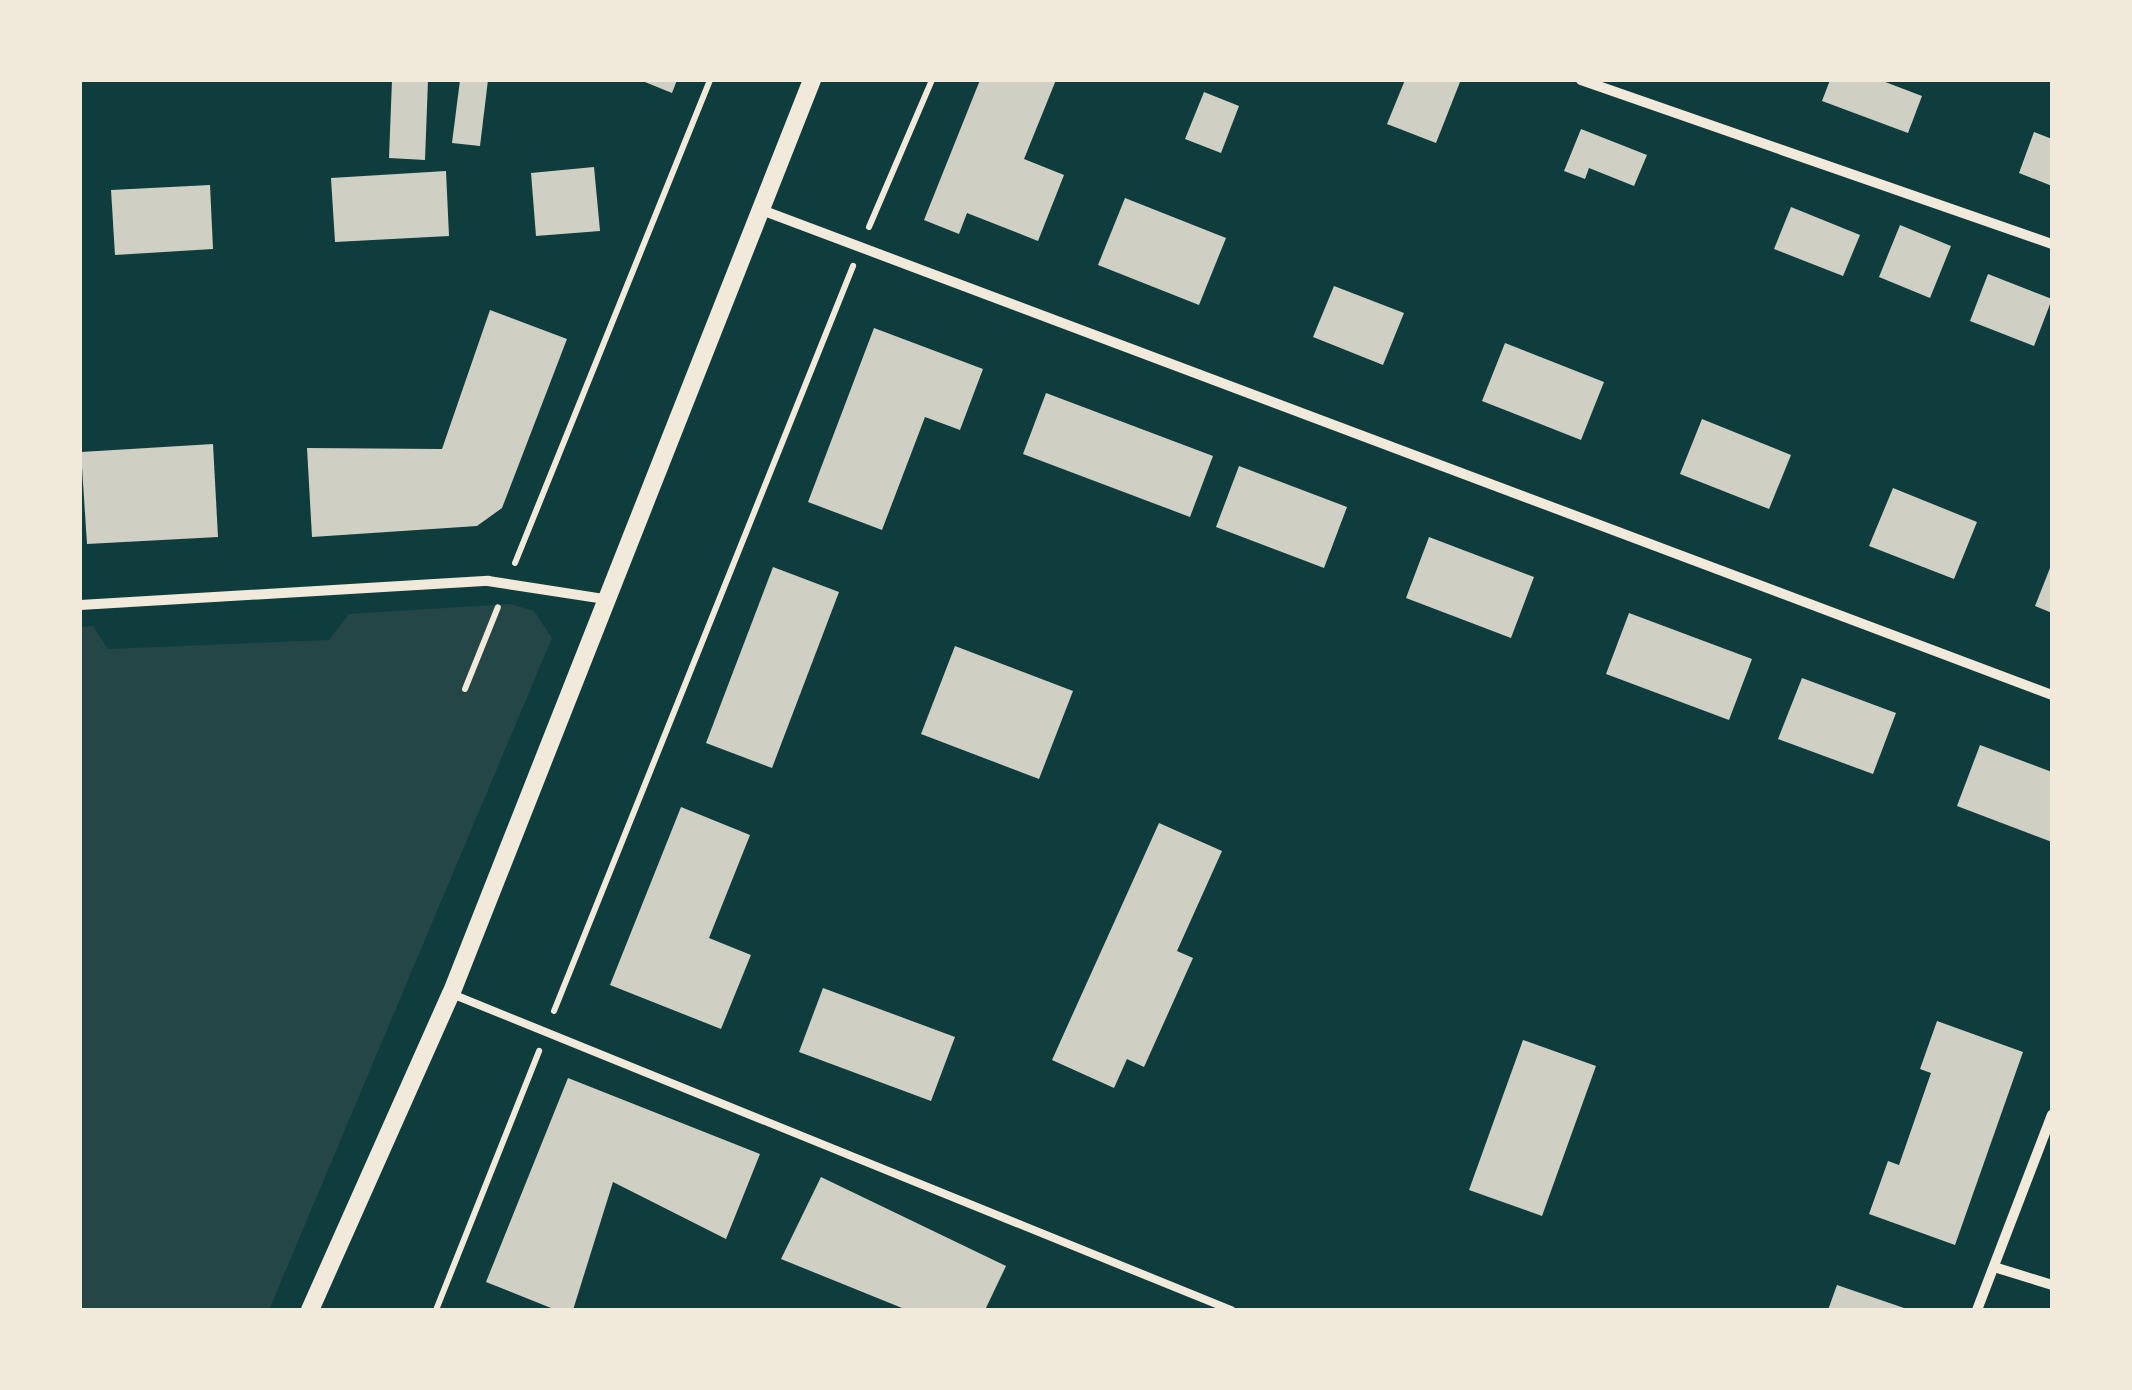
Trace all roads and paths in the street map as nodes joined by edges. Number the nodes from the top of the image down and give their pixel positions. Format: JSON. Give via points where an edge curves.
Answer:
{"nodes":[{"id":1,"x":710,"y":80,"type":"edge"},
{"id":2,"x":812,"y":80,"type":"edge"},
{"id":3,"x":932,"y":80,"type":"edge"},
{"id":4,"x":1580,"y":80,"type":"edge"},
{"id":5,"x":758,"y":209,"type":"junction"},
{"id":6,"x":2052,"y":244,"type":"edge"},
{"id":7,"x":860,"y":248,"type":"junction"},
{"id":8,"x":507,"y":583,"type":"junction"},
{"id":9,"x":604,"y":599,"type":"junction"},
{"id":10,"x":80,"y":605,"type":"edge"},
{"id":11,"x":465,"y":689,"type":"dead end"},
{"id":12,"x":2052,"y":695,"type":"edge"},
{"id":13,"x":451,"y":994,"type":"junction"},
{"id":14,"x":546,"y":1030,"type":"junction"},
{"id":15,"x":2052,"y":1115,"type":"edge"},
{"id":16,"x":1994,"y":1268,"type":"junction"},
{"id":17,"x":2052,"y":1286,"type":"edge"},
{"id":18,"x":310,"y":1310,"type":"edge"},
{"id":19,"x":436,"y":1310,"type":"edge"},
{"id":20,"x":1231,"y":1310,"type":"edge"},
{"id":21,"x":1977,"y":1310,"type":"edge"}],
"edges":[{"from":1,"to":8,"type":"path"},
{"from":2,"to":5,"type":"street"},
{"from":3,"to":7,"type":"path"},
{"from":4,"to":6,"type":"street"},
{"from":5,"to":7,"type":"street"},
{"from":5,"to":9,"type":"street"},
{"from":7,"to":12,"type":"street"},
{"from":7,"to":14,"type":"path"},
{"from":8,"to":9,"type":"street"},
{"from":8,"to":10,"type":"street"},
{"from":8,"to":11,"type":"path"},
{"from":9,"to":13,"type":"street"},
{"from":13,"to":14,"type":"lane"},
{"from":13,"to":18,"type":"street"},
{"from":14,"to":19,"type":"path"},
{"from":14,"to":20,"type":"lane"},
{"from":15,"to":16,"type":"street"},
{"from":16,"to":17,"type":"street"},
{"from":16,"to":21,"type":"street"}]}
